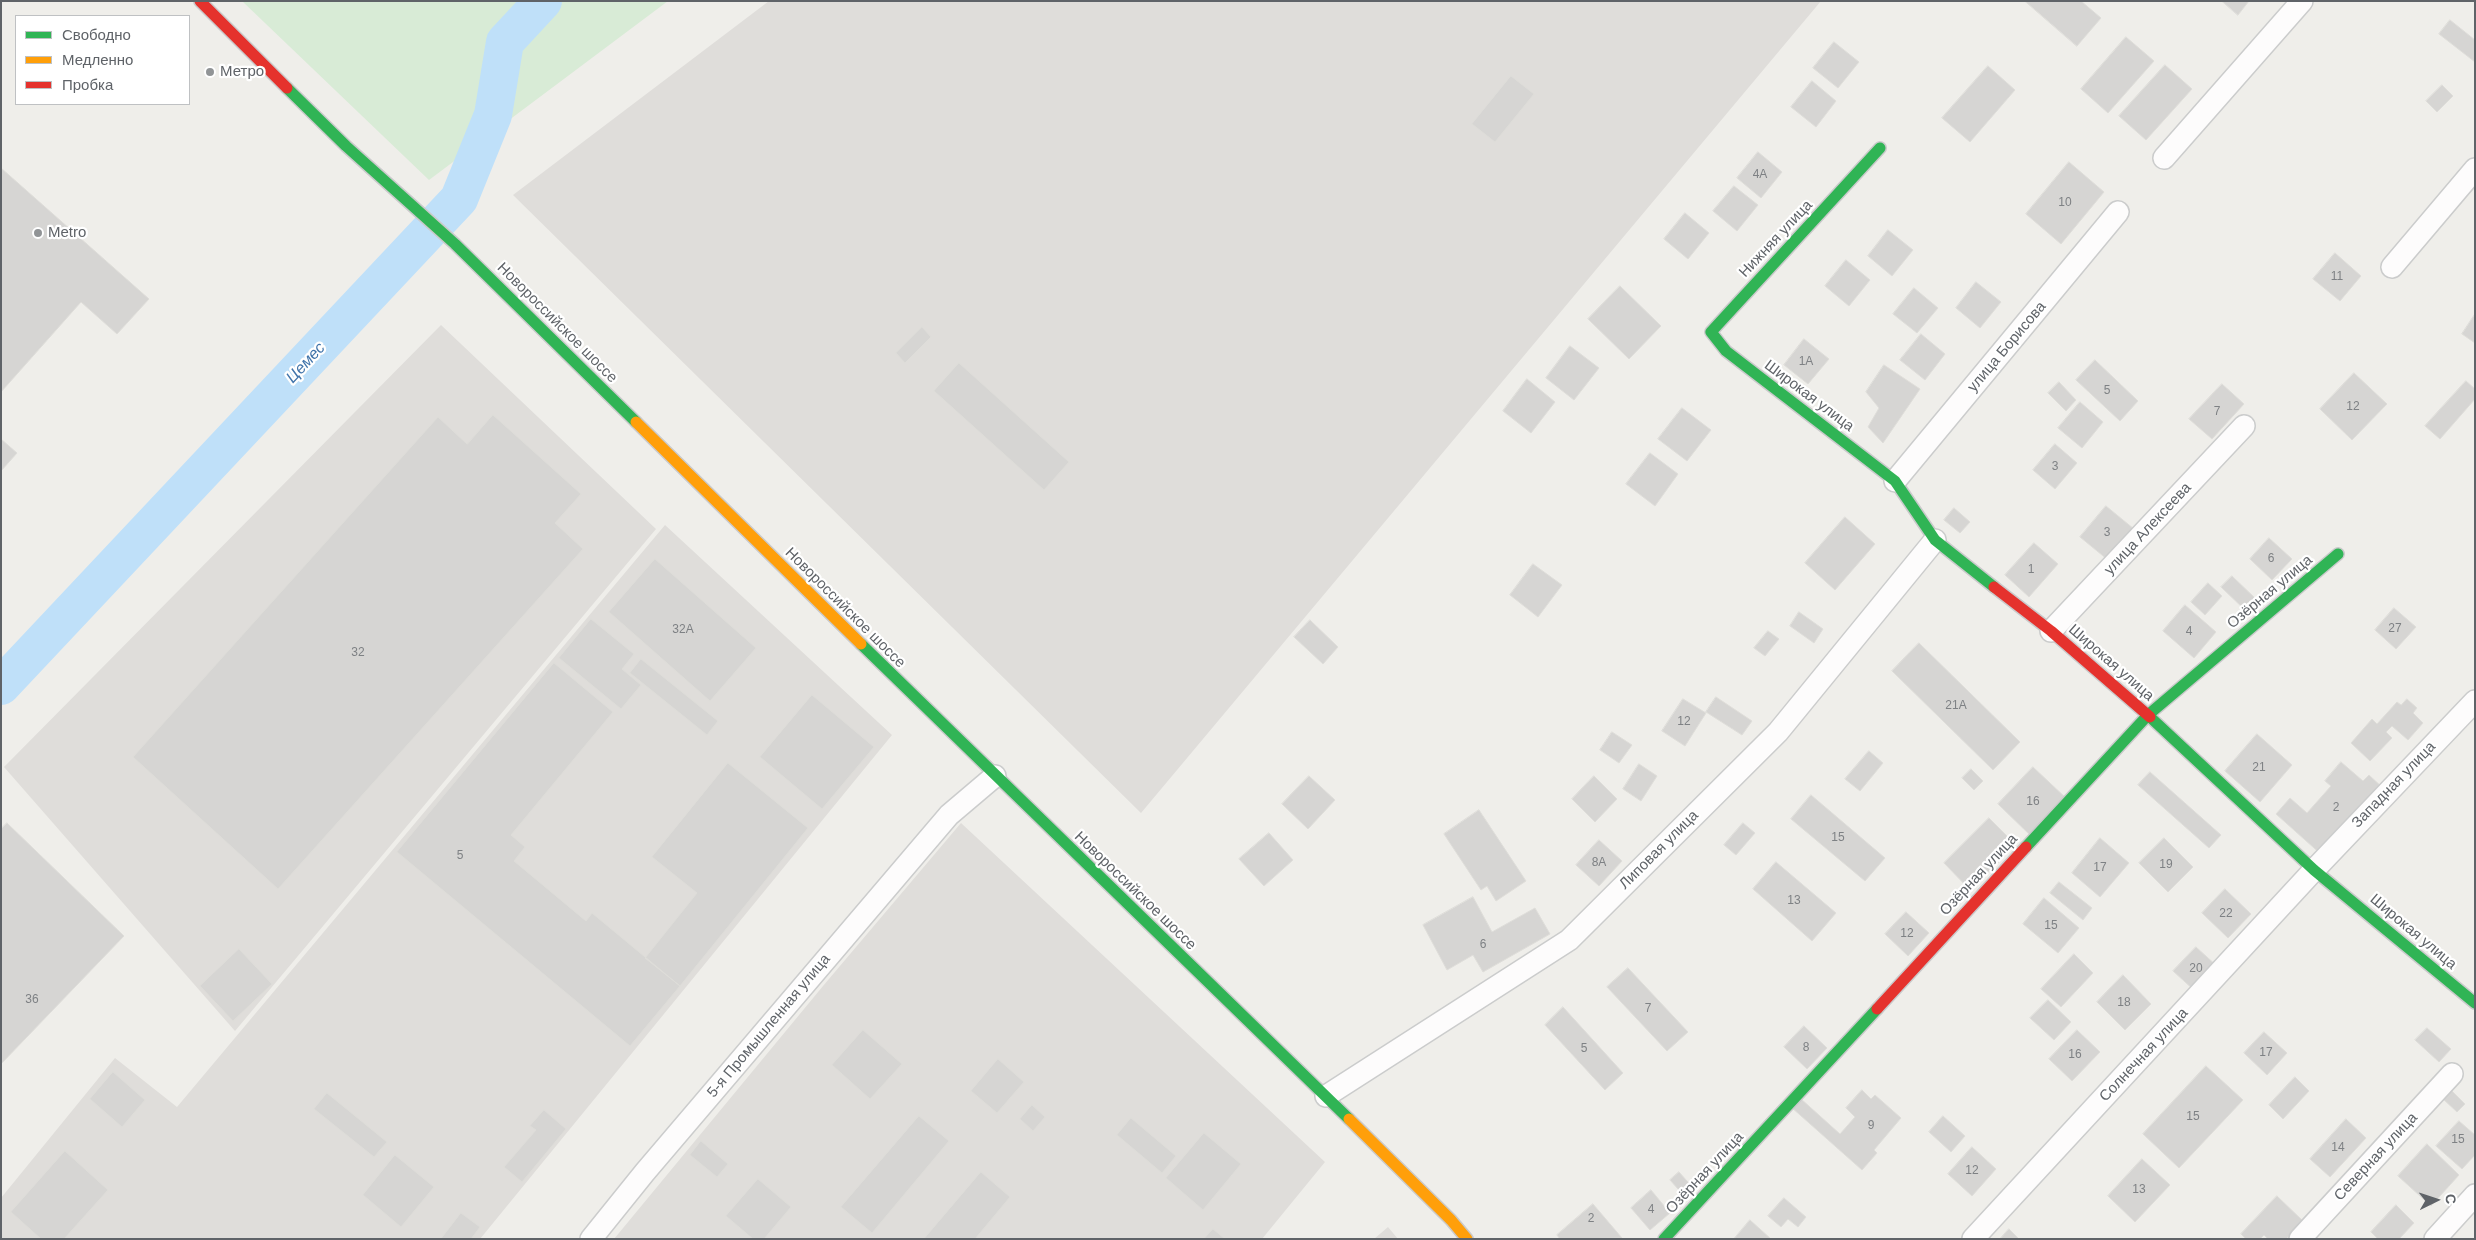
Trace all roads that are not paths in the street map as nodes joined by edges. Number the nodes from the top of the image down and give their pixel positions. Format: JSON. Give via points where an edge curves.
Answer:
{"nodes":[{"id":1,"x":200,"y":1,"type":"edge"},
{"id":2,"x":2302,"y":1,"type":"edge"},
{"id":3,"x":1880,"y":148,"type":"dead end"},
{"id":4,"x":2164,"y":158,"type":"dead end"},
{"id":5,"x":2475,"y":169,"type":"edge"},
{"id":6,"x":2118,"y":212,"type":"dead end"},
{"id":7,"x":2392,"y":267,"type":"dead end"},
{"id":8,"x":1726,"y":351,"type":"joint"},
{"id":9,"x":2244,"y":426,"type":"dead end"},
{"id":10,"x":1895,"y":481,"type":"junction"},
{"id":11,"x":1935,"y":540,"type":"junction"},
{"id":12,"x":2338,"y":554,"type":"dead end"},
{"id":13,"x":2051,"y":631,"type":"junction"},
{"id":14,"x":2475,"y":701,"type":"edge"},
{"id":15,"x":2148,"y":715,"type":"junction"},
{"id":16,"x":994,"y":776,"type":"junction"},
{"id":17,"x":2314,"y":870,"type":"junction"},
{"id":18,"x":2475,"y":1003,"type":"edge"},
{"id":19,"x":2452,"y":1074,"type":"dead end"},
{"id":20,"x":1326,"y":1096,"type":"junction"},
{"id":21,"x":2475,"y":1195,"type":"edge"},
{"id":22,"x":591,"y":1239,"type":"edge"},
{"id":23,"x":1467,"y":1239,"type":"edge"},
{"id":24,"x":1664,"y":1239,"type":"edge"},
{"id":25,"x":1973,"y":1239,"type":"edge"},
{"id":26,"x":2300,"y":1239,"type":"edge"},
{"id":27,"x":2435,"y":1239,"type":"edge"}],
"edges":[{"from":1,"to":16,"type":"street","name":"Новороссийское шоссе","via":[[346,146],[455,244]]},
{"from":2,"to":4,"type":"street"},
{"from":3,"to":8,"type":"street","name":"Нижняя улица","via":[[1711,332]]},
{"from":5,"to":7,"type":"street"},
{"from":6,"to":10,"type":"street","name":"улица Борисова"},
{"from":8,"to":10,"type":"street","name":"Широкая улица"},
{"from":9,"to":13,"type":"street","name":"улица Алексеева"},
{"from":10,"to":11,"type":"street","name":"Широкая улица"},
{"from":11,"to":13,"type":"street","name":"Широкая улица"},
{"from":11,"to":20,"type":"street","name":"Липовая улица","via":[[1778,732],[1569,940]]},
{"from":12,"to":15,"type":"street","name":"Озёрная улица"},
{"from":13,"to":15,"type":"street","name":"Широкая улица"},
{"from":14,"to":17,"type":"street","name":"Западная улица"},
{"from":15,"to":17,"type":"street","name":"Широкая улица"},
{"from":15,"to":24,"type":"street","name":"Озёрная улица"},
{"from":16,"to":20,"type":"street","name":"Новороссийское шоссе"},
{"from":16,"to":22,"type":"street","name":"5-я Промышленная улица","via":[[949,815]]},
{"from":17,"to":18,"type":"street","name":"Широкая улица"},
{"from":17,"to":25,"type":"street","name":"Солнечная улица"},
{"from":19,"to":26,"type":"street","name":"Северная улица"},
{"from":20,"to":23,"type":"street","name":"Новороссийское шоссе"},
{"from":21,"to":27,"type":"street"}]}
